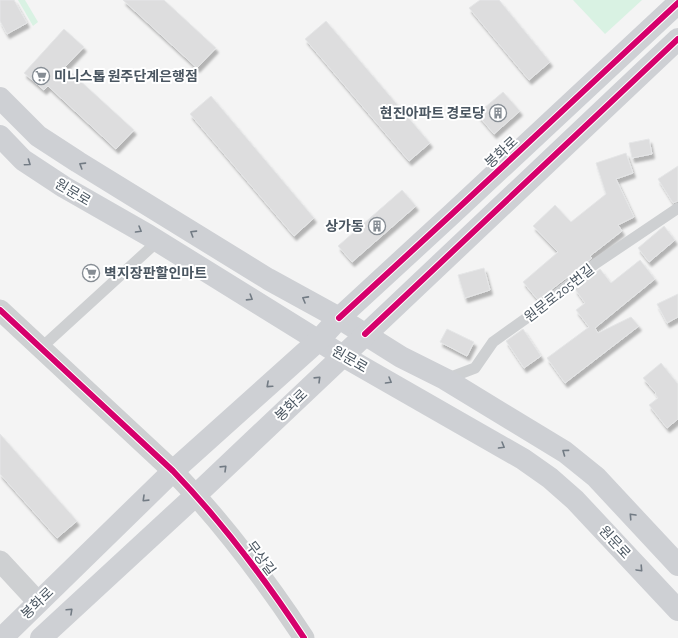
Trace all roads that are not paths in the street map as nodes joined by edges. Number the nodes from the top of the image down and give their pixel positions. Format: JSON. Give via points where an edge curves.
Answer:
{"nodes":[{"id":1,"x":678,"y":3,"type":"edge"},
{"id":2,"x":678,"y":39,"type":"edge"},
{"id":3,"x":0,"y":98,"type":"edge"},
{"id":4,"x":0,"y":136,"type":"edge"},
{"id":5,"x":678,"y":208,"type":"edge"},
{"id":6,"x":158,"y":241,"type":"junction"},
{"id":7,"x":0,"y":310,"type":"edge"},
{"id":8,"x":339,"y":318,"type":"junction"},
{"id":9,"x":365,"y":334,"type":"junction"},
{"id":10,"x":318,"y":340,"type":"junction"},
{"id":11,"x":41,"y":348,"type":"junction"},
{"id":12,"x":343,"y":356,"type":"junction"},
{"id":13,"x":445,"y":379,"type":"junction"},
{"id":14,"x":173,"y":472,"type":"junction"},
{"id":15,"x":196,"y":495,"type":"junction"},
{"id":16,"x":0,"y":561,"type":"edge"},
{"id":17,"x":678,"y":566,"type":"edge"},
{"id":18,"x":38,"y":602,"type":"junction"},
{"id":19,"x":678,"y":610,"type":"edge"},
{"id":20,"x":2,"y":638,"type":"edge"},
{"id":21,"x":41,"y":638,"type":"edge"},
{"id":22,"x":304,"y":638,"type":"edge"}],
"edges":[{"from":1,"to":8,"type":"street","name":"봉화로"},
{"from":2,"to":9,"type":"street","name":"봉화로"},
{"from":8,"to":3,"type":"street","name":"원문로","one_way":true,"via":[[261,275],[78,162],[38,136]]},
{"from":4,"to":6,"type":"street","name":"원문로","one_way":true,"via":[[29,164]]},
{"from":5,"to":13,"type":"lane","name":"원문로205번길","via":[[595,264],[493,342],[475,368]]},
{"from":6,"to":10,"type":"street","name":"원문로","one_way":true},
{"from":6,"to":11,"type":"lane"},
{"from":7,"to":11,"type":"street","name":"무상길"},
{"from":8,"to":9,"type":"street","name":"원문로"},
{"from":8,"to":10,"type":"street","name":"봉화로"},
{"from":9,"to":12,"type":"street","name":"봉화로"},
{"from":9,"to":13,"type":"street","name":"원문로","via":[[401,357]]},
{"from":10,"to":12,"type":"street","name":"원문로"},
{"from":10,"to":14,"type":"street","name":"봉화로","one_way":true},
{"from":11,"to":14,"type":"street","name":"무상길"},
{"from":15,"to":12,"type":"street","name":"봉화로","one_way":true},
{"from":12,"to":19,"type":"street","name":"원문로","one_way":true,"via":[[523,459],[550,478],[575,500]]},
{"from":17,"to":13,"type":"street","name":"원문로","one_way":true,"via":[[596,477],[565,452]]},
{"from":14,"to":15,"type":"street","name":"무상길"},
{"from":14,"to":18,"type":"street","name":"봉화로","one_way":true},
{"from":21,"to":15,"type":"street","name":"봉화로","one_way":true},
{"from":15,"to":22,"type":"street","name":"무상길","via":[[258,573]]},
{"from":16,"to":18,"type":"street"},
{"from":18,"to":20,"type":"street","name":"봉화로"}]}
